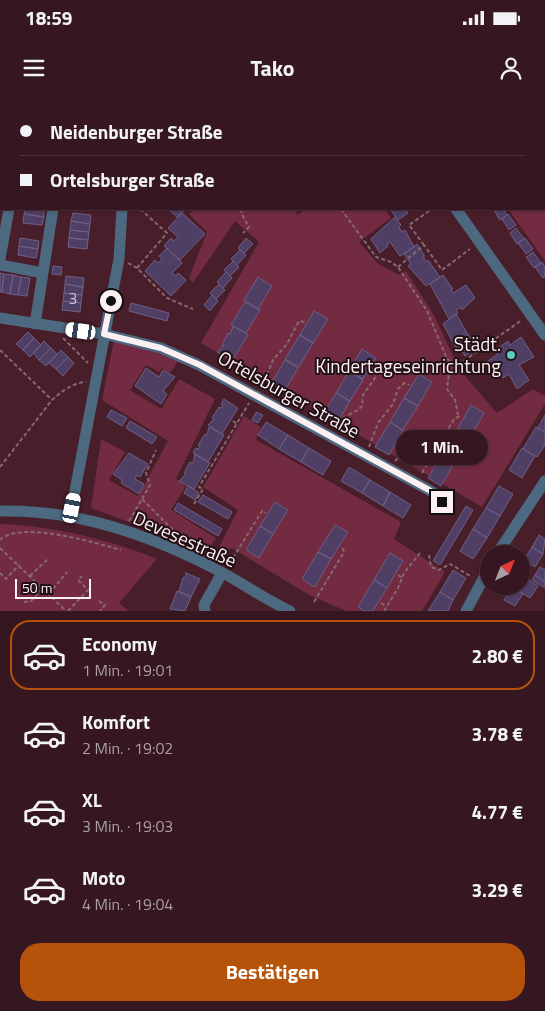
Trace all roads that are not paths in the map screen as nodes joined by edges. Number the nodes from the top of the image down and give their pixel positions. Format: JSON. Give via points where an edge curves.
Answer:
{"nodes":[{"id":1,"x":8,"y":210,"type":"edge"},
{"id":2,"x":53,"y":210,"type":"edge"},
{"id":3,"x":122,"y":210,"type":"edge"},
{"id":4,"x":457,"y":210,"type":"edge"},
{"id":5,"x":0,"y":259,"type":"edge"},
{"id":6,"x":0,"y":265,"type":"edge"},
{"id":7,"x":43,"y":273,"type":"junction"},
{"id":8,"x":0,"y":318,"type":"edge"},
{"id":9,"x":35,"y":324,"type":"junction"},
{"id":10,"x":104,"y":334,"type":"junction"},
{"id":11,"x":545,"y":335,"type":"edge"},
{"id":12,"x":545,"y":481,"type":"edge"},
{"id":13,"x":441,"y":508,"type":"dead end"},
{"id":14,"x":0,"y":511,"type":"edge"},
{"id":15,"x":70,"y":517,"type":"junction"},
{"id":16,"x":503,"y":545,"type":"edge"},
{"id":17,"x":222,"y":573,"type":"junction"},
{"id":18,"x":480,"y":584,"type":"edge"},
{"id":19,"x":205,"y":611,"type":"edge"},
{"id":20,"x":290,"y":611,"type":"edge"},
{"id":21,"x":466,"y":611,"type":"edge"}],
"edges":[{"from":1,"to":5,"type":"street"},
{"from":2,"to":7,"type":"street"},
{"from":3,"to":10,"type":"street","via":[[119,259]]},
{"from":4,"to":11,"type":"street"},
{"from":6,"to":7,"type":"street"},
{"from":7,"to":9,"type":"street"},
{"from":8,"to":9,"type":"street","name":"Ortelsburger Straße"},
{"from":9,"to":10,"type":"street","name":"Ortelsburger Straße"},
{"from":10,"to":13,"type":"street","name":"Ortelsburger Straße","via":[[161,348],[200,365],[438,496]]},
{"from":10,"to":15,"type":"street"},
{"from":12,"to":16,"type":"street"},
{"from":14,"to":15,"type":"street","name":"Devesestraße"},
{"from":15,"to":17,"type":"street","name":"Devesestraße","via":[[165,545]]},
{"from":17,"to":19,"type":"street","via":[[204,605]]},
{"from":17,"to":20,"type":"street","name":"Devesestraße"},
{"from":18,"to":21,"type":"street"}]}
